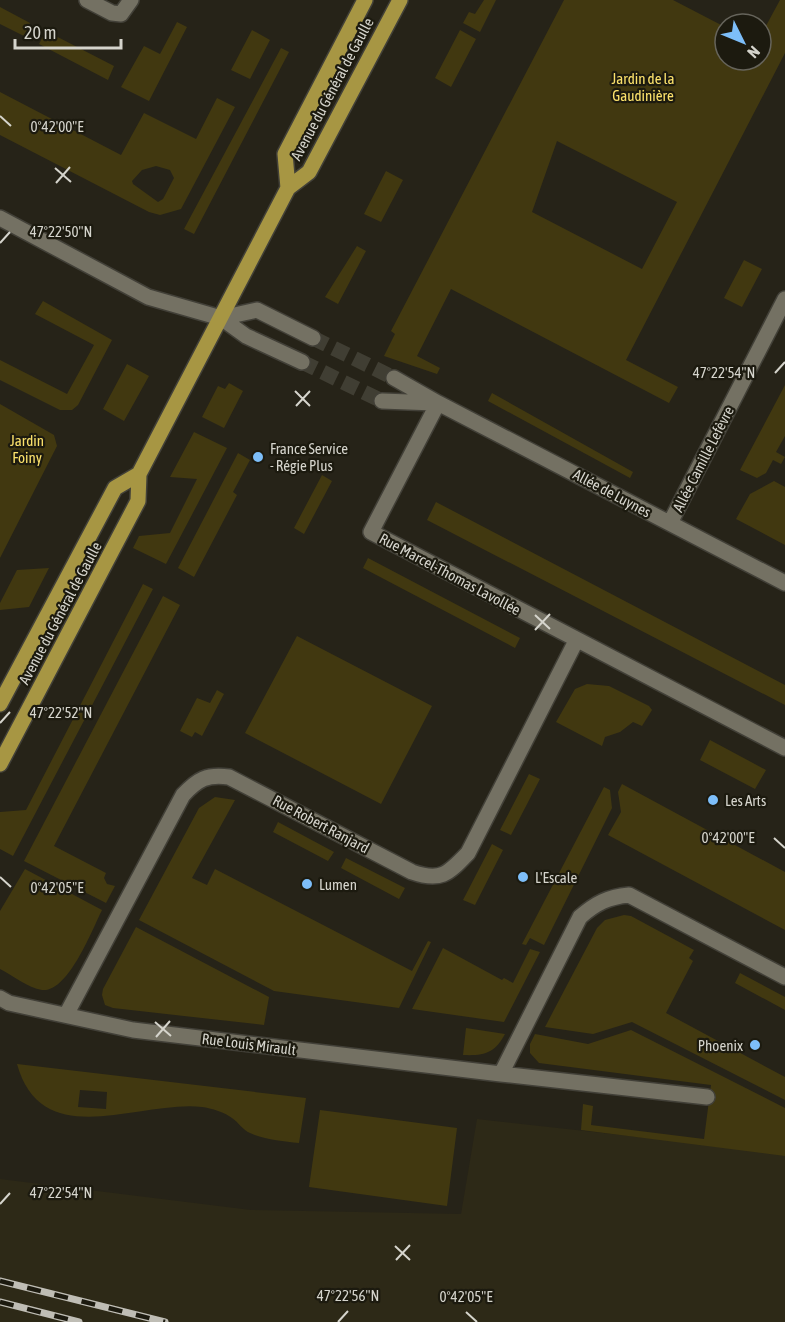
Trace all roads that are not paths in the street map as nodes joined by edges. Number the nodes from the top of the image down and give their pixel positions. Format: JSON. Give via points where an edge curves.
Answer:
{"nodes":[{"id":1,"x":87,"y":0,"type":"edge"},
{"id":2,"x":131,"y":0,"type":"edge"},
{"id":3,"x":365,"y":0,"type":"edge"},
{"id":4,"x":400,"y":0,"type":"edge"},
{"id":5,"x":288,"y":188,"type":"junction"},
{"id":6,"x":0,"y":218,"type":"edge"},
{"id":7,"x":785,"y":299,"type":"edge"},
{"id":8,"x":220,"y":318,"type":"junction"},
{"id":9,"x":313,"y":338,"type":"tunnel mouth"},
{"id":10,"x":302,"y":362,"type":"tunnel mouth"},
{"id":11,"x":394,"y":378,"type":"tunnel mouth"},
{"id":12,"x":382,"y":401,"type":"tunnel mouth"},
{"id":13,"x":438,"y":403,"type":"junction"},
{"id":14,"x":139,"y":474,"type":"junction"},
{"id":15,"x":670,"y":523,"type":"junction"},
{"id":16,"x":785,"y":583,"type":"edge"},
{"id":17,"x":576,"y":641,"type":"junction"},
{"id":18,"x":0,"y":704,"type":"edge"},
{"id":19,"x":785,"y":748,"type":"edge"},
{"id":20,"x":0,"y":765,"type":"edge"},
{"id":21,"x":785,"y":977,"type":"edge"},
{"id":22,"x":0,"y":998,"type":"edge"},
{"id":23,"x":66,"y":1015,"type":"junction"},
{"id":24,"x":501,"y":1074,"type":"junction"},
{"id":25,"x":707,"y":1097,"type":"dead end"}],
"edges":[{"from":1,"to":2,"type":"street","via":[[121,14]]},
{"from":3,"to":5,"type":"main road","name":"Avenue du Général de Gaulle","via":[[285,154]]},
{"from":4,"to":5,"type":"main road","name":"Avenue du Général de Gaulle","via":[[309,172]]},
{"from":5,"to":8,"type":"main road","name":"Avenue du Général de Gaulle"},
{"from":6,"to":8,"type":"street","via":[[148,297]]},
{"from":7,"to":15,"type":"street","name":"Allée Camille Lefèvre"},
{"from":8,"to":9,"type":"street","via":[[257,310]]},
{"from":8,"to":10,"type":"street","via":[[246,336]]},
{"from":8,"to":14,"type":"main road","name":"Avenue du Général de Gaulle"},
{"from":11,"to":13,"type":"street","name":"Allée de Luynes"},
{"from":12,"to":13,"type":"street","name":"Allée de Luynes"},
{"from":13,"to":15,"type":"street","name":"Allée de Luynes"},
{"from":13,"to":17,"type":"street","name":"Rue Marcel-Thomas Lavollée","via":[[371,532]]},
{"from":14,"to":18,"type":"main road","name":"Avenue du Général de Gaulle","via":[[115,488]]},
{"from":14,"to":20,"type":"main road","name":"Avenue du Général de Gaulle","via":[[138,501]]},
{"from":15,"to":16,"type":"street","name":"Allée de Luynes"},
{"from":17,"to":19,"type":"street","name":"Rue Marcel-Thomas Lavollée"},
{"from":17,"to":23,"type":"street","name":"Rue Robert Ranjard","via":[[468,853],[450,871],[436,878],[412,872],[229,777],[200,778],[183,795]]},
{"from":21,"to":24,"type":"street","via":[[629,895],[612,897],[594,904],[580,917]]},
{"from":22,"to":23,"type":"street","name":"Rue Louis Mirault"},
{"from":23,"to":24,"type":"street","name":"Rue Louis Mirault","via":[[133,1030]]},
{"from":24,"to":25,"type":"street","name":"Rue Louis Mirault"}]}
